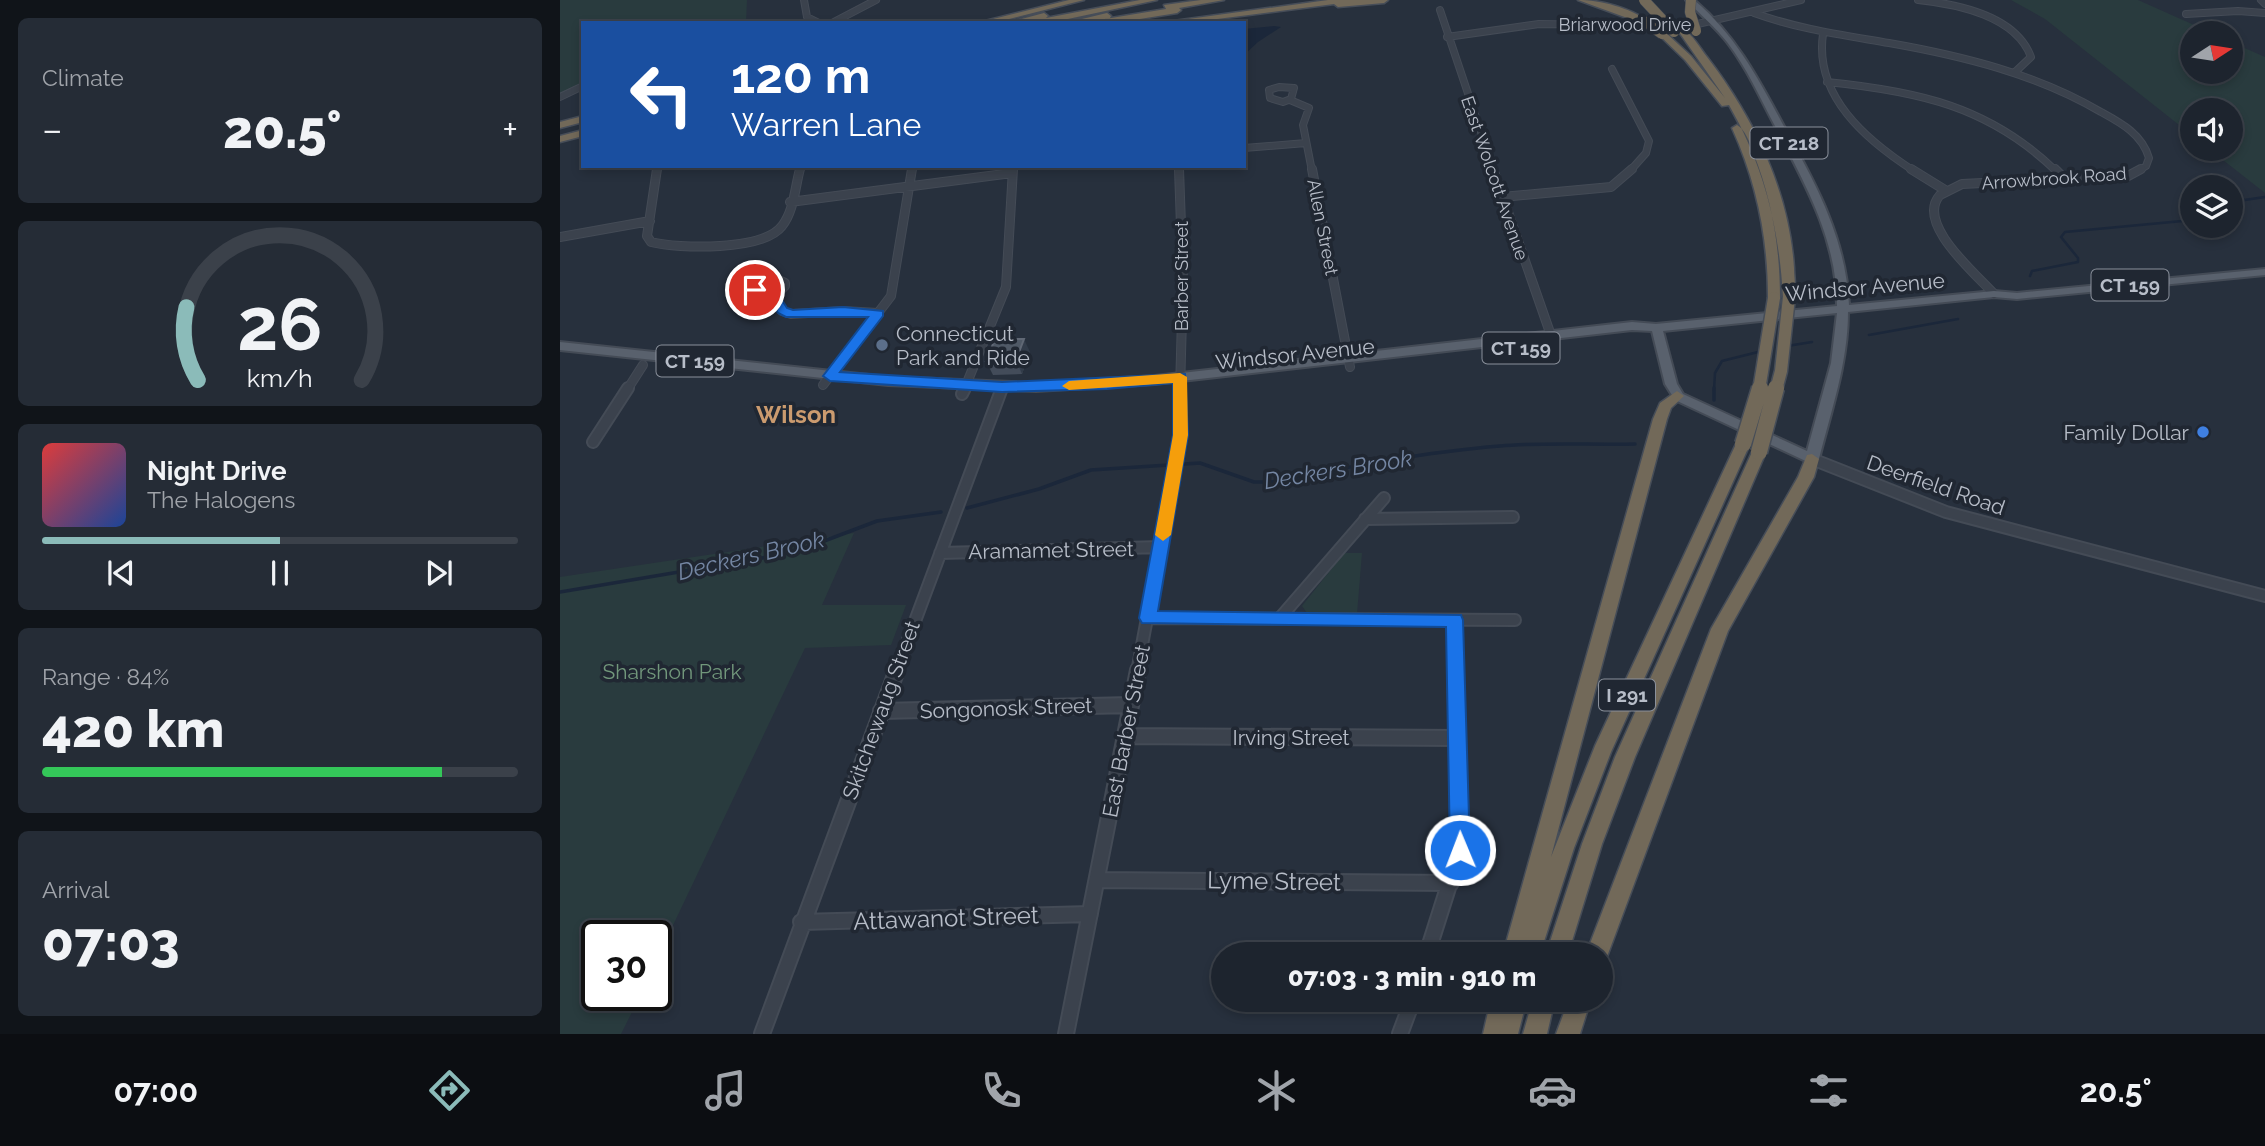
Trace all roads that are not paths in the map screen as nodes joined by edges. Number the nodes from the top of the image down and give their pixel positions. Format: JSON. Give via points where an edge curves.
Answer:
{"nodes":[{"id":1,"x":804,"y":0,"type":"edge"},
{"id":2,"x":876,"y":0,"type":"edge"},
{"id":3,"x":1080,"y":0,"type":"edge"},
{"id":4,"x":1129,"y":0,"type":"edge"},
{"id":5,"x":1153,"y":0,"type":"edge"},
{"id":6,"x":1161,"y":0,"type":"edge"},
{"id":7,"x":1209,"y":0,"type":"edge"},
{"id":8,"x":1220,"y":0,"type":"edge"},
{"id":9,"x":1348,"y":0,"type":"edge"},
{"id":10,"x":1384,"y":0,"type":"edge"},
{"id":11,"x":1582,"y":0,"type":"edge"},
{"id":12,"x":1644,"y":0,"type":"edge"},
{"id":13,"x":1654,"y":0,"type":"edge"},
{"id":14,"x":1690,"y":0,"type":"edge"},
{"id":15,"x":1801,"y":0,"type":"edge"},
{"id":16,"x":1918,"y":0,"type":"edge"},
{"id":17,"x":2261,"y":0,"type":"edge"},
{"id":18,"x":1950,"y":1,"type":"edge"},
{"id":19,"x":1234,"y":3,"type":"dead end"},
{"id":20,"x":2265,"y":5,"type":"edge"},
{"id":21,"x":1170,"y":7,"type":"junction"},
{"id":22,"x":1110,"y":8,"type":"junction"},
{"id":23,"x":1440,"y":10,"type":"dead end"},
{"id":24,"x":1252,"y":12,"type":"junction"},
{"id":25,"x":1754,"y":13,"type":"junction"},
{"id":26,"x":2265,"y":13,"type":"edge"},
{"id":27,"x":2186,"y":14,"type":"dead end"},
{"id":28,"x":815,"y":21,"type":"edge"},
{"id":29,"x":836,"y":21,"type":"edge"},
{"id":30,"x":990,"y":21,"type":"edge"},
{"id":31,"x":1021,"y":21,"type":"edge"},
{"id":32,"x":1044,"y":21,"type":"edge"},
{"id":33,"x":1082,"y":21,"type":"edge"},
{"id":34,"x":1111,"y":21,"type":"edge"},
{"id":35,"x":1179,"y":21,"type":"edge"},
{"id":36,"x":1715,"y":21,"type":"junction"},
{"id":37,"x":1679,"y":32,"type":"junction"},
{"id":38,"x":1823,"y":34,"type":"junction"},
{"id":39,"x":1447,"y":37,"type":"junction"},
{"id":40,"x":1612,"y":69,"type":"dead end"},
{"id":41,"x":2014,"y":73,"type":"junction"},
{"id":42,"x":1827,"y":82,"type":"junction"},
{"id":43,"x":581,"y":87,"type":"edge"},
{"id":44,"x":560,"y":97,"type":"edge"},
{"id":45,"x":1290,"y":100,"type":"dead end"},
{"id":46,"x":1730,"y":104,"type":"junction"},
{"id":47,"x":581,"y":120,"type":"edge"},
{"id":48,"x":560,"y":125,"type":"edge"},
{"id":49,"x":581,"y":127,"type":"edge"},
{"id":50,"x":560,"y":132,"type":"edge"},
{"id":51,"x":581,"y":134,"type":"edge"},
{"id":52,"x":560,"y":139,"type":"edge"},
{"id":53,"x":1306,"y":143,"type":"junction"},
{"id":54,"x":1246,"y":149,"type":"edge"},
{"id":55,"x":657,"y":168,"type":"edge"},
{"id":56,"x":800,"y":168,"type":"edge"},
{"id":57,"x":913,"y":168,"type":"edge"},
{"id":58,"x":1179,"y":168,"type":"edge"},
{"id":59,"x":1013,"y":170,"type":"edge"},
{"id":60,"x":2064,"y":179,"type":"junction"},
{"id":61,"x":910,"y":186,"type":"junction"},
{"id":62,"x":1945,"y":191,"type":"junction"},
{"id":63,"x":1502,"y":197,"type":"junction"},
{"id":64,"x":790,"y":202,"type":"junction"},
{"id":65,"x":650,"y":220,"type":"junction"},
{"id":66,"x":560,"y":237,"type":"edge"},
{"id":67,"x":2260,"y":268,"type":"edge"},
{"id":68,"x":1994,"y":294,"type":"junction"},
{"id":69,"x":773,"y":295,"type":"dead end"},
{"id":70,"x":1843,"y":308,"type":"junction"},
{"id":71,"x":878,"y":313,"type":"junction"},
{"id":72,"x":1656,"y":328,"type":"junction"},
{"id":73,"x":1553,"y":340,"type":"junction"},
{"id":74,"x":560,"y":346,"type":"edge"},
{"id":75,"x":560,"y":355,"type":"edge"},
{"id":76,"x":599,"y":355,"type":"junction"},
{"id":77,"x":1350,"y":362,"type":"junction"},
{"id":78,"x":643,"y":365,"type":"junction"},
{"id":79,"x":826,"y":380,"type":"junction"},
{"id":80,"x":1180,"y":382,"type":"junction"},
{"id":81,"x":964,"y":390,"type":"junction"},
{"id":82,"x":1001,"y":391,"type":"junction"},
{"id":83,"x":1677,"y":396,"type":"junction"},
{"id":84,"x":593,"y":442,"type":"dead end"},
{"id":85,"x":1751,"y":448,"type":"junction"},
{"id":86,"x":1812,"y":459,"type":"junction"},
{"id":87,"x":1384,"y":498,"type":"dead end"},
{"id":88,"x":1513,"y":517,"type":"dead end"},
{"id":89,"x":1365,"y":519,"type":"junction"},
{"id":90,"x":1161,"y":547,"type":"junction"},
{"id":91,"x":940,"y":553,"type":"junction"},
{"id":92,"x":2265,"y":596,"type":"edge"},
{"id":93,"x":1148,"y":618,"type":"junction"},
{"id":94,"x":1279,"y":619,"type":"junction"},
{"id":95,"x":1454,"y":620,"type":"junction"},
{"id":96,"x":1515,"y":620,"type":"dead end"},
{"id":97,"x":1131,"y":705,"type":"junction"},
{"id":98,"x":881,"y":712,"type":"junction"},
{"id":99,"x":1125,"y":736,"type":"junction"},
{"id":100,"x":1458,"y":738,"type":"junction"},
{"id":101,"x":1097,"y":880,"type":"junction"},
{"id":102,"x":1451,"y":883,"type":"junction"},
{"id":103,"x":1090,"y":914,"type":"junction"},
{"id":104,"x":802,"y":922,"type":"junction"},
{"id":105,"x":1431,"y":942,"type":"edge"},
{"id":106,"x":1517,"y":942,"type":"edge"},
{"id":107,"x":1533,"y":942,"type":"edge"},
{"id":108,"x":1561,"y":942,"type":"edge"},
{"id":109,"x":1602,"y":942,"type":"edge"},
{"id":110,"x":1408,"y":1012,"type":"edge"},
{"id":111,"x":1499,"y":1012,"type":"edge"},
{"id":112,"x":1512,"y":1012,"type":"edge"},
{"id":113,"x":1541,"y":1012,"type":"edge"},
{"id":114,"x":1576,"y":1012,"type":"edge"},
{"id":115,"x":762,"y":1034,"type":"edge"},
{"id":116,"x":1066,"y":1034,"type":"edge"},
{"id":117,"x":1400,"y":1034,"type":"edge"},
{"id":118,"x":1495,"y":1034,"type":"edge"},
{"id":119,"x":1506,"y":1034,"type":"edge"},
{"id":120,"x":1535,"y":1034,"type":"edge"},
{"id":121,"x":1568,"y":1034,"type":"edge"}],
"edges":[{"from":1,"to":28,"type":"street","via":[[807,17]]},
{"from":2,"to":29,"type":"street"},
{"from":3,"to":30,"type":"highway"},
{"from":4,"to":31,"type":"highway"},
{"from":5,"to":22,"type":"highway"},
{"from":6,"to":22,"type":"highway"},
{"from":7,"to":21,"type":"highway"},
{"from":8,"to":21,"type":"highway"},
{"from":9,"to":24,"type":"highway"},
{"from":10,"to":24,"type":"highway"},
{"from":11,"to":46,"type":"highway","bridge":true,"via":[[1615,9],[1662,34]]},
{"from":12,"to":37,"type":"highway","number":"I 291","bridge":true},
{"from":13,"to":37,"type":"highway","number":"I 291"},
{"from":14,"to":36,"type":"main road","number":"CT 218"},
{"from":14,"to":46,"type":"highway","bridge":true,"via":[[1696,31]]},
{"from":15,"to":25,"type":"street","name":"Briarwood Drive"},
{"from":16,"to":18,"type":"street"},
{"from":17,"to":20,"type":"street"},
{"from":18,"to":41,"type":"street","via":[[1989,19],[2028,46],[2031,57]]},
{"from":19,"to":34,"type":"highway"},
{"from":21,"to":33,"type":"highway"},
{"from":22,"to":32,"type":"highway"},
{"from":23,"to":39,"type":"street","name":"East Wolcott Avenue"},
{"from":24,"to":35,"type":"highway"},
{"from":25,"to":36,"type":"street","name":"Briarwood Drive"},
{"from":25,"to":38,"type":"street","name":"Arrowbrook Road"},
{"from":26,"to":27,"type":"street"},
{"from":36,"to":39,"type":"street","name":"Briarwood Drive","via":[[1668,27],[1539,24]]},
{"from":36,"to":70,"type":"main road","number":"CT 218","via":[[1746,63],[1823,209],[1838,260]]},
{"from":37,"to":46,"type":"highway","number":"I 291"},
{"from":38,"to":41,"type":"street","name":"Arrowbrook Road","via":[[1933,50]]},
{"from":38,"to":42,"type":"street","via":[[1820,57]]},
{"from":39,"to":63,"type":"street","name":"East Wolcott Avenue"},
{"from":40,"to":63,"type":"street","via":[[1649,141],[1646,153],[1623,179],[1604,189]]},
{"from":41,"to":60,"type":"street","name":"Arrowbrook Road","via":[[2103,112],[2136,134],[2148,151],[2146,166],[2128,176]]},
{"from":42,"to":60,"type":"street","via":[[1923,96],[1977,114],[2028,144]]},
{"from":42,"to":62,"type":"street","via":[[1865,133]]},
{"from":43,"to":44,"type":"street"},
{"from":45,"to":53,"type":"street","name":"Allen Street","via":[[1309,108],[1303,122]]},
{"from":46,"to":85,"type":"highway","number":"I 291","bridge":true,"via":[[1763,196],[1773,252],[1773,298]]},
{"from":46,"to":85,"type":"highway","number":"I 291","bridge":true,"via":[[1757,145],[1776,194],[1786,248],[1788,297],[1781,371]]},
{"from":47,"to":48,"type":"highway"},
{"from":49,"to":50,"type":"highway"},
{"from":51,"to":52,"type":"highway"},
{"from":53,"to":54,"type":"street"},
{"from":53,"to":77,"type":"street","name":"Allen Street"},
{"from":55,"to":65,"type":"street"},
{"from":56,"to":64,"type":"street"},
{"from":57,"to":61,"type":"street"},
{"from":58,"to":80,"type":"street","name":"Barber Street"},
{"from":59,"to":61,"type":"street"},
{"from":59,"to":81,"type":"street","via":[[1006,287]]},
{"from":60,"to":62,"type":"street","name":"Arrowbrook Road","via":[[1962,184]]},
{"from":61,"to":64,"type":"street"},
{"from":61,"to":71,"type":"street","via":[[893,289]]},
{"from":62,"to":68,"type":"street","via":[[1932,207],[1937,230]]},
{"from":63,"to":73,"type":"street","name":"East Wolcott Avenue"},
{"from":64,"to":65,"type":"street","via":[[783,226],[773,235],[746,243],[659,244],[647,236]]},
{"from":65,"to":66,"type":"street"},
{"from":67,"to":68,"type":"main road","name":"Windsor Avenue","number":"CT 159","via":[[2017,296]]},
{"from":68,"to":70,"type":"main road","name":"Windsor Avenue","number":"CT 159"},
{"from":69,"to":71,"type":"street","via":[[782,311],[791,314]]},
{"from":70,"to":72,"type":"main road","name":"Windsor Avenue","number":"CT 159"},
{"from":70,"to":86,"type":"main road","via":[[1835,377]]},
{"from":71,"to":79,"type":"street"},
{"from":72,"to":73,"type":"main road","name":"Windsor Avenue","number":"CT 159","via":[[1636,334]]},
{"from":72,"to":83,"type":"main road","via":[[1670,386]]},
{"from":73,"to":77,"type":"main road","name":"Windsor Avenue","number":"CT 159"},
{"from":74,"to":76,"type":"main road","name":"Windsor Avenue","number":"CT 159"},
{"from":75,"to":76,"type":"main road","name":"Windsor Avenue","number":"CT 159"},
{"from":76,"to":78,"type":"main road","name":"Windsor Avenue","number":"CT 159"},
{"from":76,"to":79,"type":"main road","name":"Windsor Avenue","number":"CT 159"},
{"from":77,"to":80,"type":"main road","name":"Windsor Avenue","number":"CT 159"},
{"from":78,"to":79,"type":"main road","name":"Windsor Avenue","number":"CT 159"},
{"from":78,"to":84,"type":"street"},
{"from":79,"to":81,"type":"main road","name":"Windsor Avenue","number":"CT 159"},
{"from":80,"to":82,"type":"main road","name":"Windsor Avenue","number":"CT 159","via":[[1070,394]]},
{"from":80,"to":90,"type":"street","name":"East Barber Street","via":[[1181,426]]},
{"from":81,"to":82,"type":"main road","name":"Windsor Avenue","number":"CT 159"},
{"from":82,"to":91,"type":"street","name":"Skitchewaug Street"},
{"from":83,"to":86,"type":"main road","name":"Deerfield Road"},
{"from":83,"to":106,"type":"highway","via":[[1660,419]]},
{"from":85,"to":107,"type":"highway","number":"I 291","via":[[1602,752]]},
{"from":85,"to":108,"type":"highway","number":"I 291","via":[[1615,781]]},
{"from":86,"to":92,"type":"street","name":"Deerfield Road","via":[[1953,514]]},
{"from":86,"to":109,"type":"highway","via":[[1720,629]]},
{"from":87,"to":89,"type":"street"},
{"from":88,"to":89,"type":"street"},
{"from":89,"to":94,"type":"street"},
{"from":90,"to":91,"type":"street","name":"Aramamet Street"},
{"from":90,"to":93,"type":"street","name":"East Barber Street"},
{"from":91,"to":98,"type":"street","name":"Skitchewaug Street"},
{"from":93,"to":94,"type":"street"},
{"from":93,"to":97,"type":"street","name":"East Barber Street"},
{"from":94,"to":95,"type":"street"},
{"from":95,"to":96,"type":"street"},
{"from":95,"to":100,"type":"street"},
{"from":97,"to":98,"type":"street","name":"Songonosk Street"},
{"from":97,"to":99,"type":"street","name":"East Barber Street"},
{"from":98,"to":104,"type":"street","name":"Skitchewaug Street"},
{"from":99,"to":100,"type":"street","name":"Irving Street"},
{"from":99,"to":101,"type":"street","name":"East Barber Street"},
{"from":100,"to":102,"type":"street","via":[[1460,850]]},
{"from":101,"to":102,"type":"street","name":"Lyme Street"},
{"from":101,"to":103,"type":"street","name":"East Barber Street"},
{"from":102,"to":105,"type":"street"},
{"from":103,"to":104,"type":"street","name":"Attawanot Street"},
{"from":103,"to":116,"type":"street","name":"East Barber Street"},
{"from":104,"to":115,"type":"street","name":"Skitchewaug Street"},
{"from":110,"to":117,"type":"street"},
{"from":111,"to":118,"type":"highway"},
{"from":112,"to":119,"type":"highway"},
{"from":113,"to":120,"type":"highway"},
{"from":114,"to":121,"type":"highway"}]}
